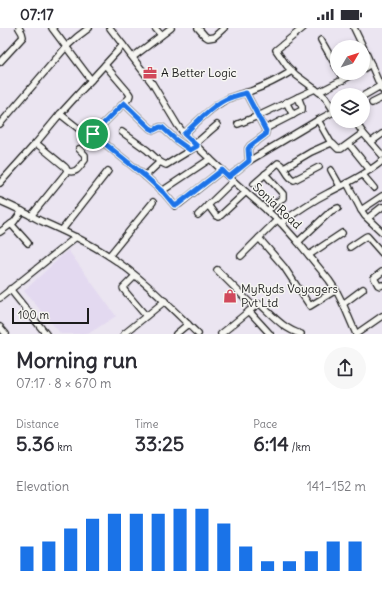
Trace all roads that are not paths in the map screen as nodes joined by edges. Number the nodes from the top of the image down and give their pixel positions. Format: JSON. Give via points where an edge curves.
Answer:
{"nodes":[{"id":1,"x":19,"y":28,"type":"edge"},
{"id":2,"x":52,"y":28,"type":"edge"},
{"id":3,"x":89,"y":28,"type":"edge"},
{"id":4,"x":110,"y":28,"type":"edge"},
{"id":5,"x":155,"y":28,"type":"edge"},
{"id":6,"x":171,"y":28,"type":"edge"},
{"id":7,"x":198,"y":28,"type":"edge"},
{"id":8,"x":224,"y":28,"type":"edge"},
{"id":9,"x":303,"y":28,"type":"edge"},
{"id":10,"x":354,"y":28,"type":"edge"},
{"id":11,"x":161,"y":35,"type":"junction"},
{"id":12,"x":321,"y":40,"type":"dead end"},
{"id":13,"x":124,"y":45,"type":"junction"},
{"id":14,"x":66,"y":47,"type":"junction"},
{"id":15,"x":330,"y":56,"type":"edge"},
{"id":16,"x":133,"y":57,"type":"junction"},
{"id":17,"x":0,"y":60,"type":"edge"},
{"id":18,"x":371,"y":64,"type":"joint"},
{"id":19,"x":104,"y":66,"type":"junction"},
{"id":20,"x":292,"y":71,"type":"junction"},
{"id":21,"x":91,"y":80,"type":"junction"},
{"id":22,"x":343,"y":80,"type":"edge"},
{"id":23,"x":381,"y":87,"type":"edge"},
{"id":24,"x":317,"y":90,"type":"junction"},
{"id":25,"x":370,"y":92,"type":"edge"},
{"id":26,"x":246,"y":93,"type":"junction"},
{"id":27,"x":298,"y":97,"type":"junction"},
{"id":28,"x":382,"y":98,"type":"edge"},
{"id":29,"x":286,"y":102,"type":"junction"},
{"id":30,"x":124,"y":103,"type":"junction"},
{"id":31,"x":330,"y":103,"type":"edge"},
{"id":32,"x":372,"y":103,"type":"dead end"},
{"id":33,"x":330,"y":113,"type":"edge"},
{"id":34,"x":60,"y":114,"type":"junction"},
{"id":35,"x":258,"y":116,"type":"junction"},
{"id":36,"x":292,"y":116,"type":"junction"},
{"id":37,"x":1,"y":120,"type":"edge"},
{"id":38,"x":318,"y":120,"type":"junction"},
{"id":39,"x":238,"y":124,"type":"dead end"},
{"id":40,"x":217,"y":125,"type":"dead end"},
{"id":41,"x":360,"y":128,"type":"edge"},
{"id":42,"x":265,"y":129,"type":"junction"},
{"id":43,"x":122,"y":132,"type":"dead end"},
{"id":44,"x":363,"y":133,"type":"junction"},
{"id":45,"x":93,"y":134,"type":"junction"},
{"id":46,"x":184,"y":134,"type":"junction"},
{"id":47,"x":382,"y":134,"type":"edge"},
{"id":48,"x":371,"y":142,"type":"junction"},
{"id":49,"x":36,"y":143,"type":"junction"},
{"id":50,"x":330,"y":143,"type":"junction"},
{"id":51,"x":349,"y":144,"type":"junction"},
{"id":52,"x":196,"y":145,"type":"junction"},
{"id":53,"x":79,"y":149,"type":"dead end"},
{"id":54,"x":190,"y":150,"type":"junction"},
{"id":55,"x":382,"y":155,"type":"edge"},
{"id":56,"x":210,"y":159,"type":"junction"},
{"id":57,"x":249,"y":161,"type":"junction"},
{"id":58,"x":160,"y":162,"type":"junction"},
{"id":59,"x":382,"y":162,"type":"edge"},
{"id":60,"x":319,"y":167,"type":"dead end"},
{"id":61,"x":284,"y":168,"type":"junction"},
{"id":62,"x":222,"y":170,"type":"junction"},
{"id":63,"x":330,"y":170,"type":"dead end"},
{"id":64,"x":370,"y":170,"type":"junction"},
{"id":65,"x":67,"y":171,"type":"junction"},
{"id":66,"x":108,"y":171,"type":"dead end"},
{"id":67,"x":264,"y":174,"type":"junction"},
{"id":68,"x":362,"y":174,"type":"junction"},
{"id":69,"x":145,"y":176,"type":"junction"},
{"id":70,"x":231,"y":179,"type":"junction"},
{"id":71,"x":0,"y":183,"type":"edge"},
{"id":72,"x":347,"y":183,"type":"junction"},
{"id":73,"x":254,"y":184,"type":"dead end"},
{"id":74,"x":340,"y":186,"type":"junction"},
{"id":75,"x":374,"y":188,"type":"dead end"},
{"id":76,"x":162,"y":191,"type":"junction"},
{"id":77,"x":246,"y":192,"type":"junction"},
{"id":78,"x":382,"y":196,"type":"edge"},
{"id":79,"x":0,"y":201,"type":"edge"},
{"id":80,"x":153,"y":202,"type":"dead end"},
{"id":81,"x":208,"y":206,"type":"junction"},
{"id":82,"x":382,"y":207,"type":"edge"},
{"id":83,"x":338,"y":208,"type":"dead end"},
{"id":84,"x":361,"y":210,"type":"junction"},
{"id":85,"x":22,"y":211,"type":"junction"},
{"id":86,"x":267,"y":211,"type":"junction"},
{"id":87,"x":198,"y":215,"type":"dead end"},
{"id":88,"x":32,"y":216,"type":"junction"},
{"id":89,"x":368,"y":218,"type":"junction"},
{"id":90,"x":279,"y":222,"type":"junction"},
{"id":91,"x":382,"y":222,"type":"edge"},
{"id":92,"x":11,"y":224,"type":"junction"},
{"id":93,"x":376,"y":226,"type":"junction"},
{"id":94,"x":62,"y":230,"type":"junction"},
{"id":95,"x":0,"y":232,"type":"edge"},
{"id":96,"x":382,"y":232,"type":"edge"},
{"id":97,"x":342,"y":233,"type":"dead end"},
{"id":98,"x":76,"y":237,"type":"junction"},
{"id":99,"x":259,"y":238,"type":"junction"},
{"id":100,"x":298,"y":242,"type":"junction"},
{"id":101,"x":28,"y":243,"type":"dead end"},
{"id":102,"x":350,"y":247,"type":"dead end"},
{"id":103,"x":382,"y":253,"type":"edge"},
{"id":104,"x":309,"y":255,"type":"junction"},
{"id":105,"x":109,"y":256,"type":"junction"},
{"id":106,"x":241,"y":256,"type":"dead end"},
{"id":107,"x":217,"y":270,"type":"dead end"},
{"id":108,"x":382,"y":272,"type":"edge"},
{"id":109,"x":135,"y":276,"type":"junction"},
{"id":110,"x":382,"y":285,"type":"edge"},
{"id":111,"x":10,"y":289,"type":"junction"},
{"id":112,"x":363,"y":289,"type":"dead end"},
{"id":113,"x":336,"y":290,"type":"junction"},
{"id":114,"x":0,"y":298,"type":"edge"},
{"id":115,"x":165,"y":301,"type":"junction"},
{"id":116,"x":343,"y":304,"type":"junction"},
{"id":117,"x":254,"y":307,"type":"junction"},
{"id":118,"x":249,"y":311,"type":"junction"},
{"id":119,"x":146,"y":316,"type":"junction"},
{"id":120,"x":382,"y":316,"type":"edge"},
{"id":121,"x":188,"y":324,"type":"junction"},
{"id":122,"x":0,"y":327,"type":"edge"},
{"id":123,"x":6,"y":334,"type":"edge"},
{"id":124,"x":46,"y":334,"type":"edge"},
{"id":125,"x":124,"y":334,"type":"edge"},
{"id":126,"x":176,"y":334,"type":"edge"},
{"id":127,"x":198,"y":334,"type":"edge"},
{"id":128,"x":221,"y":334,"type":"edge"},
{"id":129,"x":270,"y":334,"type":"edge"},
{"id":130,"x":301,"y":334,"type":"edge"},
{"id":131,"x":356,"y":334,"type":"edge"}],
"edges":[{"from":1,"to":17,"type":"street","via":[[23,37]]},
{"from":2,"to":14,"type":"street"},
{"from":3,"to":14,"type":"street"},
{"from":4,"to":13,"type":"street","name":"Sonia Road"},
{"from":5,"to":11,"type":"street"},
{"from":6,"to":11,"type":"street"},
{"from":7,"to":8,"type":"street","via":[[205,36],[211,38]]},
{"from":9,"to":20,"type":"street","via":[[276,50]]},
{"from":10,"to":18,"type":"street"},
{"from":11,"to":16,"type":"street"},
{"from":12,"to":15,"type":"street"},
{"from":13,"to":16,"type":"street","name":"Sonia Road"},
{"from":13,"to":19,"type":"street"},
{"from":14,"to":21,"type":"street"},
{"from":14,"to":37,"type":"street"},
{"from":16,"to":46,"type":"street","name":"Sonia Road"},
{"from":18,"to":23,"type":"street"},
{"from":19,"to":21,"type":"street"},
{"from":19,"to":30,"type":"street","via":[[130,95]]},
{"from":20,"to":24,"type":"street"},
{"from":20,"to":26,"type":"street"},
{"from":21,"to":34,"type":"street"},
{"from":22,"to":24,"type":"street"},
{"from":23,"to":25,"type":"street"},
{"from":24,"to":27,"type":"street"},
{"from":24,"to":31,"type":"street"},
{"from":26,"to":35,"type":"street"},
{"from":26,"to":46,"type":"street","via":[[218,104]]},
{"from":27,"to":29,"type":"street"},
{"from":27,"to":36,"type":"street","via":[[302,109]]},
{"from":28,"to":32,"type":"street"},
{"from":29,"to":35,"type":"street"},
{"from":29,"to":36,"type":"street"},
{"from":30,"to":45,"type":"street"},
{"from":30,"to":54,"type":"street","via":[[150,128],[154,130],[162,127]]},
{"from":33,"to":38,"type":"street"},
{"from":34,"to":45,"type":"street","via":[[88,136]]},
{"from":34,"to":49,"type":"street"},
{"from":35,"to":39,"type":"street"},
{"from":35,"to":42,"type":"street"},
{"from":36,"to":42,"type":"street"},
{"from":38,"to":50,"type":"street"},
{"from":38,"to":57,"type":"street"},
{"from":40,"to":52,"type":"street"},
{"from":41,"to":44,"type":"street"},
{"from":42,"to":57,"type":"street","via":[[265,135],[248,149]]},
{"from":43,"to":58,"type":"street"},
{"from":44,"to":48,"type":"street"},
{"from":44,"to":51,"type":"street"},
{"from":45,"to":69,"type":"street"},
{"from":46,"to":52,"type":"street","name":"Sonia Road"},
{"from":47,"to":48,"type":"street"},
{"from":48,"to":55,"type":"street"},
{"from":49,"to":65,"type":"street"},
{"from":49,"to":71,"type":"street"},
{"from":50,"to":51,"type":"street","via":[[340,150]]},
{"from":50,"to":61,"type":"street"},
{"from":51,"to":64,"type":"street"},
{"from":52,"to":54,"type":"street"},
{"from":52,"to":56,"type":"street","name":"Sonia Road"},
{"from":53,"to":65,"type":"street","via":[[85,160],[76,171]]},
{"from":54,"to":58,"type":"street","via":[[166,165]]},
{"from":56,"to":62,"type":"street","name":"Sonia Road"},
{"from":56,"to":76,"type":"street"},
{"from":57,"to":70,"type":"street"},
{"from":58,"to":69,"type":"street"},
{"from":59,"to":64,"type":"street"},
{"from":60,"to":61,"type":"street","via":[[294,180]]},
{"from":61,"to":67,"type":"street","via":[[278,163]]},
{"from":62,"to":70,"type":"street","name":"Sonia Road"},
{"from":62,"to":76,"type":"street","via":[[177,205],[174,205]]},
{"from":63,"to":74,"type":"street"},
{"from":64,"to":68,"type":"street"},
{"from":65,"to":88,"type":"street"},
{"from":66,"to":94,"type":"street"},
{"from":67,"to":73,"type":"street"},
{"from":67,"to":86,"type":"street","via":[[283,194]]},
{"from":68,"to":72,"type":"street"},
{"from":68,"to":75,"type":"street"},
{"from":69,"to":76,"type":"street"},
{"from":70,"to":77,"type":"street","name":"Sonia Road"},
{"from":70,"to":81,"type":"street"},
{"from":72,"to":74,"type":"street"},
{"from":72,"to":84,"type":"street"},
{"from":74,"to":90,"type":"street"},
{"from":77,"to":81,"type":"street","via":[[219,216],[216,216]]},
{"from":77,"to":86,"type":"street","name":"Sonia Road"},
{"from":78,"to":84,"type":"street"},
{"from":79,"to":85,"type":"street"},
{"from":80,"to":105,"type":"street"},
{"from":81,"to":87,"type":"street"},
{"from":82,"to":89,"type":"street"},
{"from":83,"to":100,"type":"street","via":[[331,211]]},
{"from":84,"to":89,"type":"street"},
{"from":85,"to":88,"type":"street"},
{"from":85,"to":92,"type":"street"},
{"from":86,"to":90,"type":"street","name":"Sonia Road"},
{"from":88,"to":94,"type":"street"},
{"from":89,"to":93,"type":"street"},
{"from":90,"to":99,"type":"street"},
{"from":90,"to":100,"type":"street","name":"Sonia Road"},
{"from":91,"to":93,"type":"street"},
{"from":92,"to":95,"type":"street"},
{"from":92,"to":101,"type":"street"},
{"from":93,"to":96,"type":"street"},
{"from":94,"to":98,"type":"street"},
{"from":97,"to":104,"type":"street"},
{"from":98,"to":105,"type":"street"},
{"from":98,"to":111,"type":"street"},
{"from":99,"to":106,"type":"street"},
{"from":99,"to":113,"type":"street","via":[[284,267],[310,306]]},
{"from":100,"to":104,"type":"street","name":"Sonia Road"},
{"from":102,"to":103,"type":"street","via":[[367,236]]},
{"from":104,"to":113,"type":"street","name":"Sonia Road"},
{"from":105,"to":109,"type":"street"},
{"from":107,"to":117,"type":"street"},
{"from":108,"to":110,"type":"street","via":[[374,278],[378,285]]},
{"from":109,"to":115,"type":"street"},
{"from":109,"to":119,"type":"street","via":[[123,288]]},
{"from":111,"to":114,"type":"street"},
{"from":111,"to":124,"type":"street"},
{"from":112,"to":116,"type":"street"},
{"from":113,"to":116,"type":"street","name":"Sonia Road"},
{"from":115,"to":119,"type":"street"},
{"from":115,"to":121,"type":"street"},
{"from":116,"to":131,"type":"street","name":"Sonia Road"},
{"from":117,"to":118,"type":"street"},
{"from":117,"to":130,"type":"street","via":[[262,305],[285,327]]},
{"from":118,"to":128,"type":"street"},
{"from":118,"to":129,"type":"street"},
{"from":119,"to":125,"type":"street"},
{"from":120,"to":131,"type":"street"},
{"from":121,"to":126,"type":"street"},
{"from":121,"to":127,"type":"street"},
{"from":122,"to":123,"type":"street"}]}
